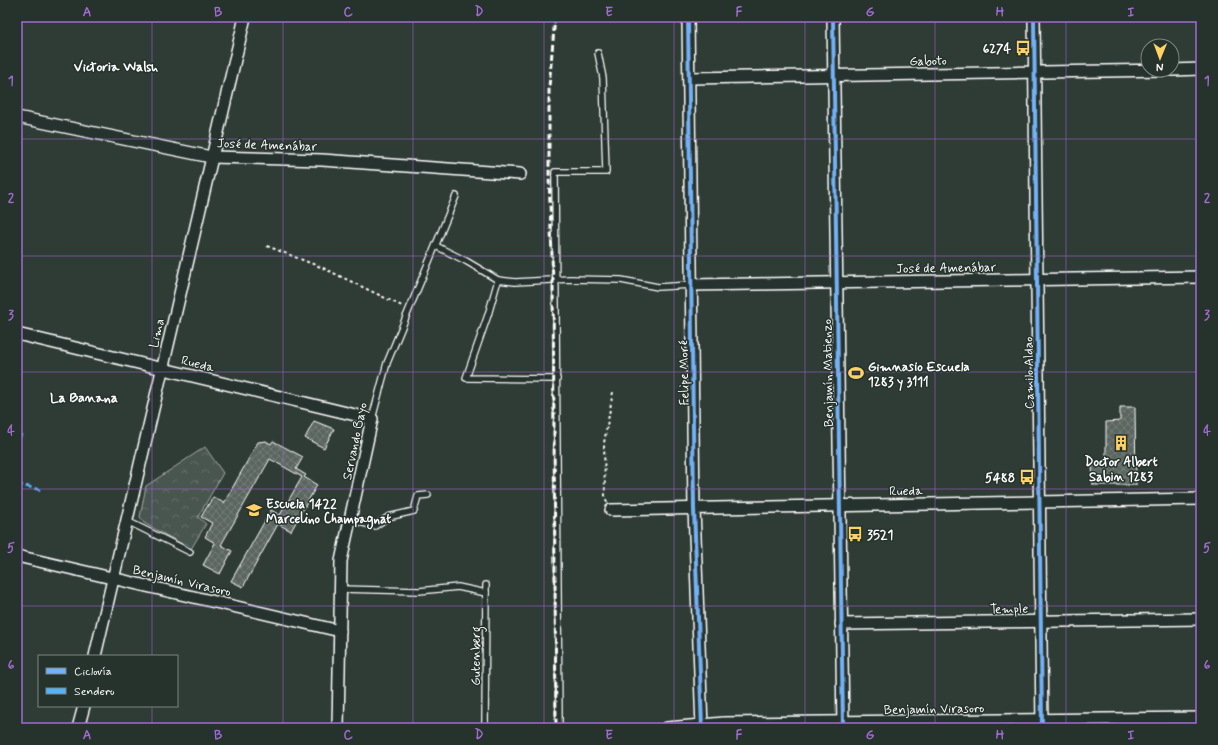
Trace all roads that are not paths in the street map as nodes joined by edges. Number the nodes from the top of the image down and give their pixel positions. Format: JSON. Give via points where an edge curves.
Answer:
{"nodes":[{"id":1,"x":245,"y":17,"type":"edge"},
{"id":2,"x":688,"y":17,"type":"edge"},
{"id":3,"x":833,"y":17,"type":"edge"},
{"id":4,"x":1034,"y":17,"type":"edge"},
{"id":5,"x":598,"y":54,"type":"dead end"},
{"id":6,"x":1201,"y":69,"type":"edge"},
{"id":7,"x":1140,"y":70,"type":"edge"},
{"id":8,"x":1180,"y":70,"type":"edge"},
{"id":9,"x":1034,"y":72,"type":"junction"},
{"id":10,"x":834,"y":75,"type":"junction"},
{"id":11,"x":689,"y":78,"type":"junction"},
{"id":12,"x":17,"y":117,"type":"edge"},
{"id":13,"x":211,"y":156,"type":"junction"},
{"id":14,"x":520,"y":174,"type":"dead end"},
{"id":15,"x":456,"y":196,"type":"dead end"},
{"id":16,"x":436,"y":246,"type":"junction"},
{"id":17,"x":1201,"y":277,"type":"edge"},
{"id":18,"x":498,"y":280,"type":"junction"},
{"id":19,"x":1037,"y":280,"type":"junction"},
{"id":20,"x":556,"y":281,"type":"junction"},
{"id":21,"x":836,"y":283,"type":"junction"},
{"id":22,"x":692,"y":285,"type":"junction"},
{"id":23,"x":17,"y":334,"type":"edge"},
{"id":24,"x":162,"y":369,"type":"junction"},
{"id":25,"x":557,"y":379,"type":"junction"},
{"id":26,"x":372,"y":419,"type":"junction"},
{"id":27,"x":428,"y":495,"type":"dead end"},
{"id":28,"x":1201,"y":499,"type":"edge"},
{"id":29,"x":1039,"y":502,"type":"junction"},
{"id":30,"x":839,"y":505,"type":"junction"},
{"id":31,"x":694,"y":508,"type":"junction"},
{"id":32,"x":611,"y":510,"type":"road end"},
{"id":33,"x":351,"y":520,"type":"junction"},
{"id":34,"x":127,"y":521,"type":"junction"},
{"id":35,"x":190,"y":552,"type":"dead end"},
{"id":36,"x":17,"y":556,"type":"edge"},
{"id":37,"x":113,"y":578,"type":"junction"},
{"id":38,"x":486,"y":585,"type":"dead end"},
{"id":39,"x":340,"y":589,"type":"junction"},
{"id":40,"x":486,"y":593,"type":"junction"},
{"id":41,"x":1201,"y":619,"type":"edge"},
{"id":42,"x":1041,"y":622,"type":"junction"},
{"id":43,"x":841,"y":624,"type":"junction"},
{"id":44,"x":340,"y":631,"type":"junction"},
{"id":45,"x":95,"y":655,"type":"edge"},
{"id":46,"x":84,"y":707,"type":"edge"},
{"id":47,"x":1201,"y":718,"type":"edge"},
{"id":48,"x":1042,"y":724,"type":"edge"},
{"id":49,"x":17,"y":726,"type":"edge"},
{"id":50,"x":843,"y":726,"type":"edge"},
{"id":51,"x":702,"y":727,"type":"edge"},
{"id":52,"x":21,"y":728,"type":"edge"},
{"id":53,"x":78,"y":728,"type":"edge"},
{"id":54,"x":338,"y":728,"type":"edge"},
{"id":55,"x":485,"y":728,"type":"edge"},
{"id":56,"x":559,"y":728,"type":"edge"},
{"id":57,"x":667,"y":728,"type":"edge"}],
"edges":[{"from":1,"to":13,"type":"street","name":"Lima"},
{"from":2,"to":11,"type":"street","name":"Felipe Moré"},
{"from":3,"to":10,"type":"street","name":"Benjamín Matienzo"},
{"from":4,"to":9,"type":"street","name":"Camilo Aldao"},
{"from":5,"to":20,"type":"lane","via":[[604,78],[606,172],[556,172]]},
{"from":6,"to":8,"type":"street"},
{"from":7,"to":9,"type":"street","name":"Gaboto"},
{"from":9,"to":10,"type":"street","name":"Gaboto"},
{"from":9,"to":19,"type":"street","name":"Camilo Aldao"},
{"from":10,"to":11,"type":"street","name":"Gaboto"},
{"from":10,"to":21,"type":"street","name":"Benjamín Matienzo"},
{"from":11,"to":22,"type":"street","name":"Felipe Moré"},
{"from":12,"to":13,"type":"street","name":"José de Amenábar"},
{"from":13,"to":14,"type":"street","name":"José de Amenábar","via":[[322,160]]},
{"from":13,"to":24,"type":"street","name":"Lima"},
{"from":15,"to":16,"type":"lane","name":"Servando Bayo"},
{"from":16,"to":18,"type":"lane"},
{"from":16,"to":26,"type":"lane","name":"Servando Bayo","via":[[383,377]]},
{"from":17,"to":19,"type":"street","name":"José de Amenábar"},
{"from":18,"to":20,"type":"lane"},
{"from":18,"to":25,"type":"lane","via":[[466,378]]},
{"from":19,"to":21,"type":"street","name":"José de Amenábar"},
{"from":19,"to":29,"type":"street","name":"Camilo Aldao"},
{"from":20,"to":22,"type":"lane","via":[[622,280],[658,287]]},
{"from":20,"to":25,"type":"lane"},
{"from":21,"to":22,"type":"street","name":"José de Amenábar"},
{"from":21,"to":30,"type":"street","name":"Benjamín Matienzo"},
{"from":22,"to":31,"type":"street","name":"Felipe Moré"},
{"from":23,"to":24,"type":"street","name":"Rueda"},
{"from":24,"to":26,"type":"street","name":"Rueda"},
{"from":24,"to":34,"type":"street","name":"Lima"},
{"from":25,"to":56,"type":"lane"},
{"from":26,"to":33,"type":"street","name":"Servando Bayo"},
{"from":27,"to":33,"type":"lane","via":[[418,496],[414,511],[388,517],[374,526]]},
{"from":28,"to":29,"type":"street","name":"Rueda"},
{"from":29,"to":30,"type":"street","name":"Rueda"},
{"from":29,"to":42,"type":"street","name":"Camilo Aldao"},
{"from":30,"to":31,"type":"street","name":"Rueda"},
{"from":30,"to":43,"type":"street","name":"Benjamín Matienzo"},
{"from":31,"to":32,"type":"street","name":"Rueda"},
{"from":31,"to":51,"type":"street","name":"Felipe Moré"},
{"from":33,"to":39,"type":"street","name":"Servando Bayo","via":[[341,561]]},
{"from":34,"to":35,"type":"lane"},
{"from":34,"to":37,"type":"street","name":"Lima"},
{"from":36,"to":37,"type":"street","name":"Benjamín Virasoro"},
{"from":37,"to":44,"type":"street","name":"Benjamín Virasoro"},
{"from":37,"to":45,"type":"street","name":"Lima"},
{"from":38,"to":40,"type":"lane","name":"Gutenberg"},
{"from":39,"to":40,"type":"lane","via":[[419,591],[458,587]]},
{"from":39,"to":44,"type":"street","name":"Servando Bayo"},
{"from":40,"to":55,"type":"lane","name":"Gutenberg"},
{"from":41,"to":42,"type":"street","name":"Temple"},
{"from":42,"to":43,"type":"street","name":"Temple"},
{"from":42,"to":48,"type":"street","name":"Camilo Aldao"},
{"from":43,"to":50,"type":"street","name":"Benjamín Matienzo"},
{"from":44,"to":54,"type":"street","name":"Servando Bayo"},
{"from":46,"to":53,"type":"street"},
{"from":47,"to":48,"type":"street","name":"Benjamín Virasoro"},
{"from":48,"to":50,"type":"street","name":"Benjamín Virasoro"},
{"from":49,"to":52,"type":"lane"},
{"from":50,"to":51,"type":"street","name":"Benjamín Virasoro"},
{"from":51,"to":57,"type":"street","name":"Benjamín Virasoro"}]}
